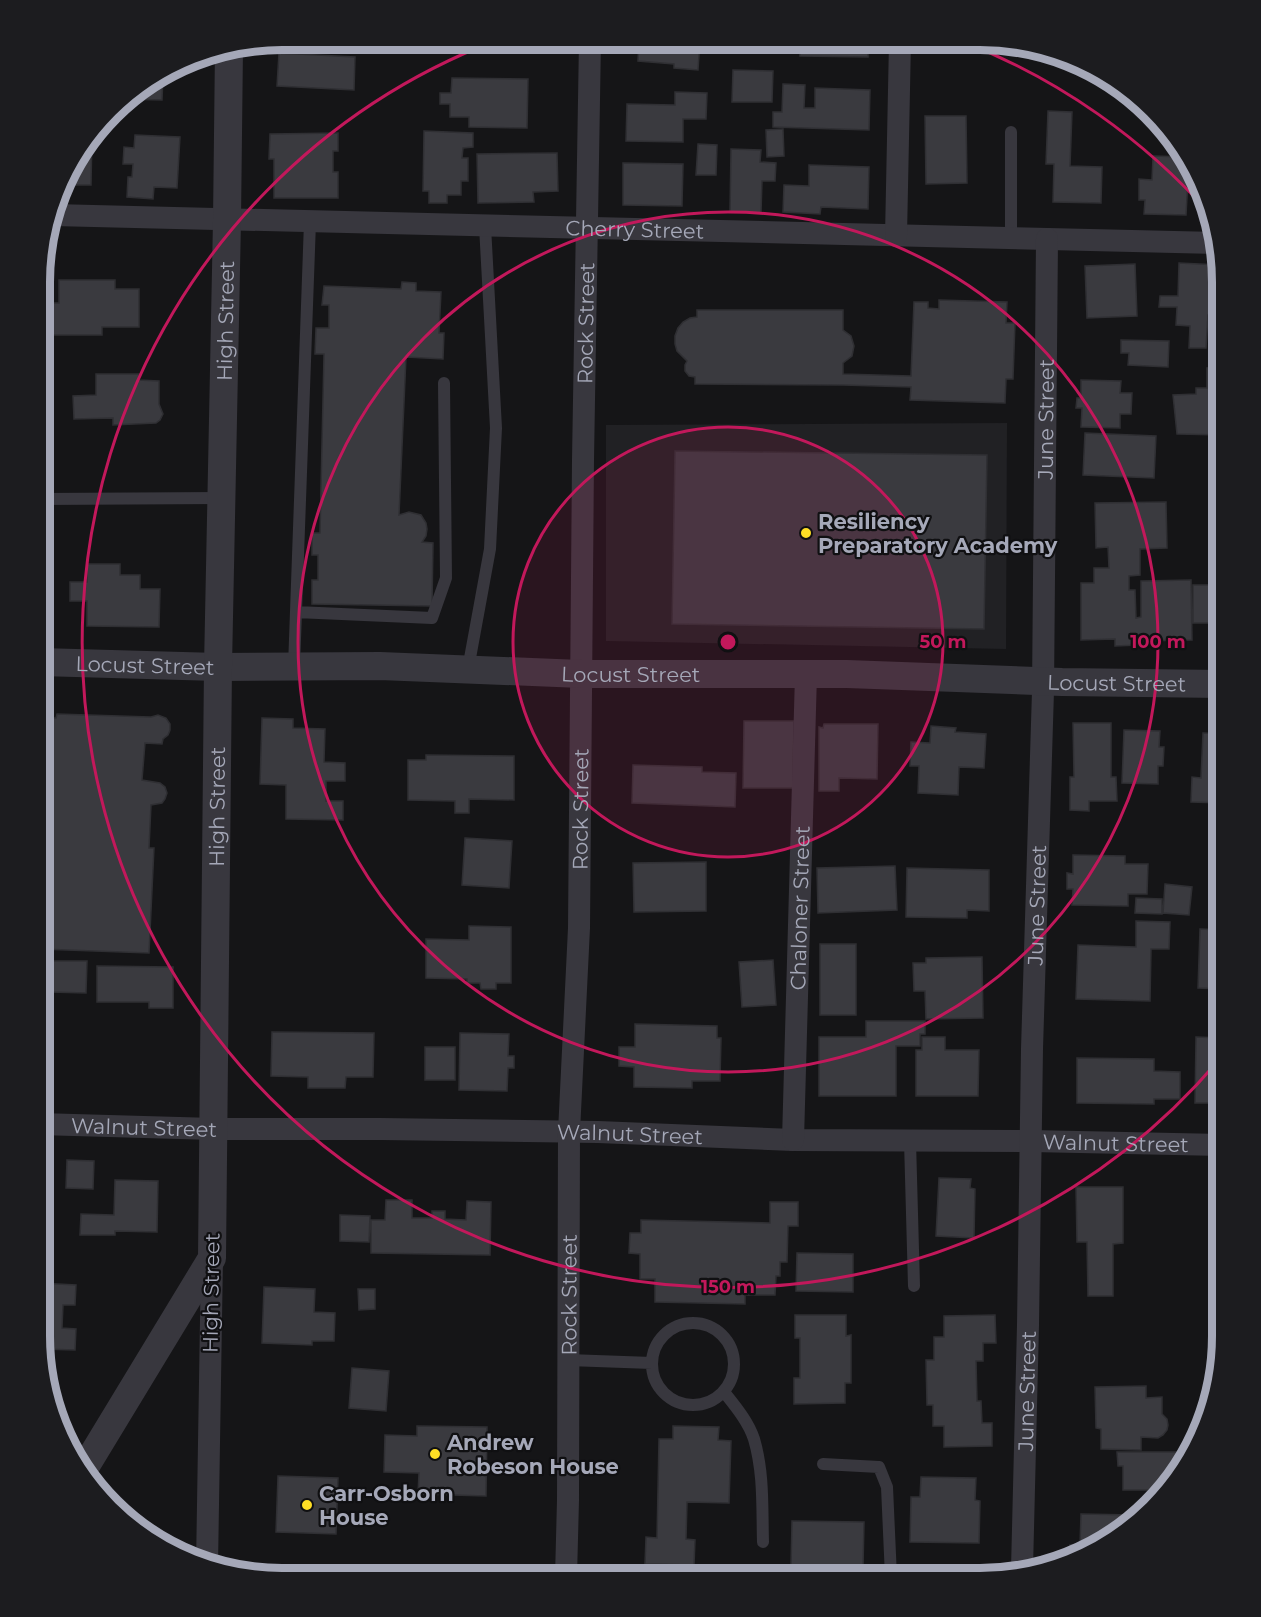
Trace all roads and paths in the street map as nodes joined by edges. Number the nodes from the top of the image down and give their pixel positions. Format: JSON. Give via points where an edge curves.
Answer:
{"nodes":[{"id":1,"x":590,"y":50,"type":"edge"},
{"id":2,"x":900,"y":50,"type":"edge"},
{"id":3,"x":229,"y":56,"type":"edge"},
{"id":4,"x":1011,"y":132,"type":"dead end"},
{"id":5,"x":59,"y":215,"type":"edge"},
{"id":6,"x":227,"y":220,"type":"junction"},
{"id":7,"x":310,"y":222,"type":"junction"},
{"id":8,"x":485,"y":226,"type":"junction"},
{"id":9,"x":586,"y":229,"type":"junction"},
{"id":10,"x":896,"y":236,"type":"junction"},
{"id":11,"x":1011,"y":238,"type":"junction"},
{"id":12,"x":1047,"y":239,"type":"junction"},
{"id":13,"x":1208,"y":243,"type":"edge"},
{"id":14,"x":444,"y":384,"type":"dead end"},
{"id":15,"x":221,"y":498,"type":"junction"},
{"id":16,"x":50,"y":499,"type":"edge"},
{"id":17,"x":296,"y":612,"type":"junction"},
{"id":18,"x":50,"y":662,"type":"edge"},
{"id":19,"x":218,"y":667,"type":"junction"},
{"id":20,"x":294,"y":667,"type":"junction"},
{"id":21,"x":468,"y":669,"type":"junction"},
{"id":22,"x":581,"y":674,"type":"junction"},
{"id":23,"x":806,"y":674,"type":"junction"},
{"id":24,"x":1043,"y":681,"type":"junction"},
{"id":25,"x":1212,"y":684,"type":"edge"},
{"id":26,"x":50,"y":1124,"type":"edge"},
{"id":27,"x":214,"y":1129,"type":"junction"},
{"id":28,"x":569,"y":1132,"type":"junction"},
{"id":29,"x":793,"y":1140,"type":"junction"},
{"id":30,"x":910,"y":1141,"type":"junction"},
{"id":31,"x":1031,"y":1141,"type":"junction"},
{"id":32,"x":1212,"y":1144,"type":"edge"},
{"id":33,"x":212,"y":1258,"type":"junction"},
{"id":34,"x":914,"y":1286,"type":"dead end"},
{"id":35,"x":568,"y":1360,"type":"junction"},
{"id":36,"x":652,"y":1363,"type":"junction"},
{"id":37,"x":724,"y":1392,"type":"junction"},
{"id":38,"x":88,"y":1462,"type":"edge"},
{"id":39,"x":823,"y":1464,"type":"dead end"},
{"id":40,"x":763,"y":1542,"type":"dead end"},
{"id":41,"x":207,"y":1555,"type":"edge"},
{"id":42,"x":1022,"y":1563,"type":"edge"},
{"id":43,"x":566,"y":1568,"type":"edge"},
{"id":44,"x":891,"y":1568,"type":"edge"}],
"edges":[{"from":1,"to":9,"type":"street","name":"Rock Street"},
{"from":2,"to":10,"type":"street"},
{"from":3,"to":6,"type":"street","name":"High Street"},
{"from":4,"to":11,"type":"lane"},
{"from":5,"to":6,"type":"street","name":"Cherry Street"},
{"from":6,"to":7,"type":"street","name":"Cherry Street"},
{"from":6,"to":15,"type":"street","name":"High Street"},
{"from":7,"to":8,"type":"street","name":"Cherry Street"},
{"from":7,"to":17,"type":"lane"},
{"from":8,"to":9,"type":"street","name":"Cherry Street"},
{"from":8,"to":21,"type":"lane","via":[[496,429],[490,549]]},
{"from":9,"to":10,"type":"street","name":"Cherry Street"},
{"from":9,"to":22,"type":"street","name":"Rock Street"},
{"from":10,"to":11,"type":"street","name":"Cherry Street"},
{"from":11,"to":12,"type":"street","name":"Cherry Street"},
{"from":12,"to":13,"type":"street","name":"Cherry Street"},
{"from":12,"to":24,"type":"street","name":"June Street"},
{"from":14,"to":17,"type":"lane","via":[[446,578],[432,618]]},
{"from":15,"to":16,"type":"lane"},
{"from":15,"to":19,"type":"street","name":"High Street"},
{"from":17,"to":20,"type":"lane"},
{"from":18,"to":19,"type":"street","name":"Locust Street"},
{"from":19,"to":20,"type":"street","name":"Locust Street"},
{"from":19,"to":27,"type":"street","name":"High Street"},
{"from":20,"to":21,"type":"street","name":"Locust Street"},
{"from":21,"to":22,"type":"street","name":"Locust Street"},
{"from":22,"to":23,"type":"street","name":"Locust Street"},
{"from":22,"to":28,"type":"street","name":"Rock Street","via":[[579,928]]},
{"from":23,"to":24,"type":"street","name":"Locust Street"},
{"from":23,"to":29,"type":"street","name":"Chaloner Street"},
{"from":24,"to":25,"type":"street","name":"Locust Street"},
{"from":24,"to":31,"type":"street","name":"June Street"},
{"from":26,"to":27,"type":"street","name":"Walnut Street"},
{"from":27,"to":28,"type":"street","name":"Walnut Street"},
{"from":27,"to":33,"type":"street","name":"High Street"},
{"from":28,"to":29,"type":"street","name":"Walnut Street"},
{"from":28,"to":35,"type":"street","name":"Rock Street"},
{"from":29,"to":30,"type":"street","name":"Walnut Street"},
{"from":30,"to":31,"type":"street","name":"Walnut Street"},
{"from":30,"to":34,"type":"lane"},
{"from":31,"to":32,"type":"street","name":"Walnut Street"},
{"from":31,"to":42,"type":"street","name":"June Street"},
{"from":33,"to":38,"type":"street"},
{"from":33,"to":41,"type":"street","name":"High Street"},
{"from":35,"to":36,"type":"lane"},
{"from":35,"to":43,"type":"street","name":"Rock Street"},
{"from":36,"to":37,"type":"lane","via":[[654,1377],[672,1399],[699,1405]]},
{"from":36,"to":37,"type":"lane","via":[[661,1339],[671,1330],[682,1325],[708,1326],[719,1332],[733,1353],[732,1380]]},
{"from":37,"to":40,"type":"lane","via":[[743,1416],[753,1438],[761,1476]]},
{"from":39,"to":44,"type":"lane","via":[[879,1467],[887,1487]]}]}
